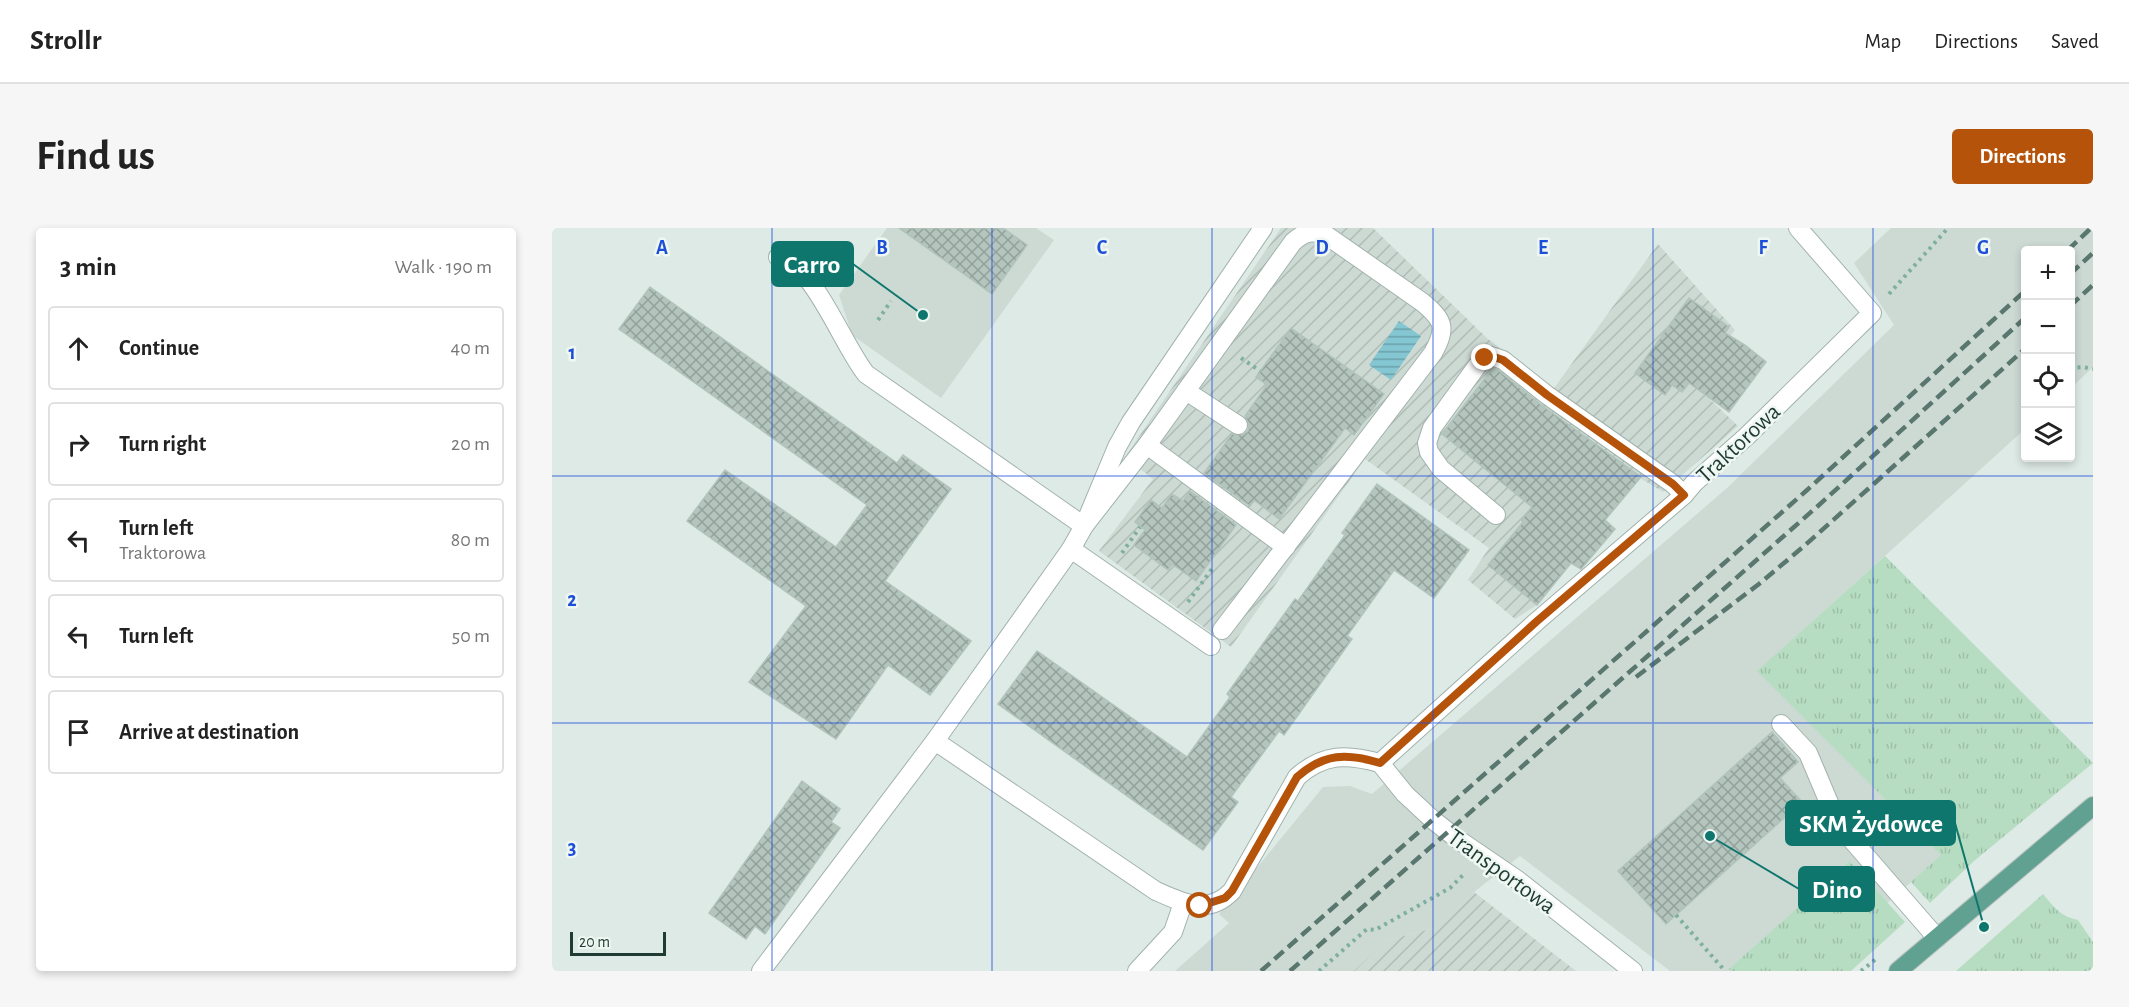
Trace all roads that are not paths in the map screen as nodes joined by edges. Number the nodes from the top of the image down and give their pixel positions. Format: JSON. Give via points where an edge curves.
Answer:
{"nodes":[{"id":1,"x":1263,"y":228,"type":"edge"},
{"id":2,"x":1798,"y":228,"type":"edge"},
{"id":3,"x":778,"y":257,"type":"dead end"},
{"id":4,"x":1186,"y":391,"type":"junction"},
{"id":5,"x":1238,"y":426,"type":"dead end"},
{"id":6,"x":1147,"y":445,"type":"junction"},
{"id":7,"x":1684,"y":495,"type":"junction"},
{"id":8,"x":1496,"y":515,"type":"dead end"},
{"id":9,"x":1084,"y":526,"type":"junction"},
{"id":10,"x":1286,"y":547,"type":"junction"},
{"id":11,"x":1071,"y":549,"type":"junction"},
{"id":12,"x":1222,"y":630,"type":"dead end"},
{"id":13,"x":1211,"y":646,"type":"dead end"},
{"id":14,"x":1781,"y":724,"type":"dead end"},
{"id":15,"x":935,"y":741,"type":"junction"},
{"id":16,"x":1380,"y":763,"type":"junction"},
{"id":17,"x":2093,"y":806,"type":"edge"},
{"id":18,"x":1183,"y":903,"type":"junction"},
{"id":19,"x":1937,"y":938,"type":"junction"},
{"id":20,"x":761,"y":971,"type":"edge"},
{"id":21,"x":1137,"y":971,"type":"edge"},
{"id":22,"x":1633,"y":971,"type":"edge"},
{"id":23,"x":1898,"y":971,"type":"edge"}],
"edges":[{"from":1,"to":9,"type":"lane","via":[[1131,422]]},
{"from":2,"to":7,"type":"lane","name":"Traktorowa","via":[[1872,313]]},
{"from":3,"to":9,"type":"lane","via":[[786,258],[804,274],[866,374]]},
{"from":4,"to":5,"type":"lane"},
{"from":4,"to":6,"type":"lane"},
{"from":4,"to":10,"type":"lane","via":[[1293,242],[1308,232],[1326,235],[1436,313],[1442,338],[1433,353]]},
{"from":6,"to":9,"type":"lane"},
{"from":6,"to":10,"type":"lane"},
{"from":7,"to":8,"type":"lane","via":[[1503,360],[1491,356],[1477,366],[1432,428],[1427,443],[1441,469]]},
{"from":7,"to":16,"type":"lane","name":"Traktorowa"},
{"from":9,"to":11,"type":"lane"},
{"from":10,"to":12,"type":"lane"},
{"from":11,"to":13,"type":"lane"},
{"from":11,"to":15,"type":"lane"},
{"from":14,"to":19,"type":"lane","via":[[1808,753],[1838,824]]},
{"from":15,"to":18,"type":"lane","via":[[1156,891]]},
{"from":15,"to":20,"type":"lane"},
{"from":16,"to":18,"type":"lane","via":[[1341,756],[1308,767],[1297,777],[1232,891],[1214,903]]},
{"from":16,"to":22,"type":"lane","name":"Transportowa","via":[[1433,820],[1519,881]]},
{"from":17,"to":19,"type":"main road"},
{"from":18,"to":21,"type":"lane","via":[[1173,933]]},
{"from":19,"to":23,"type":"main road"}]}
